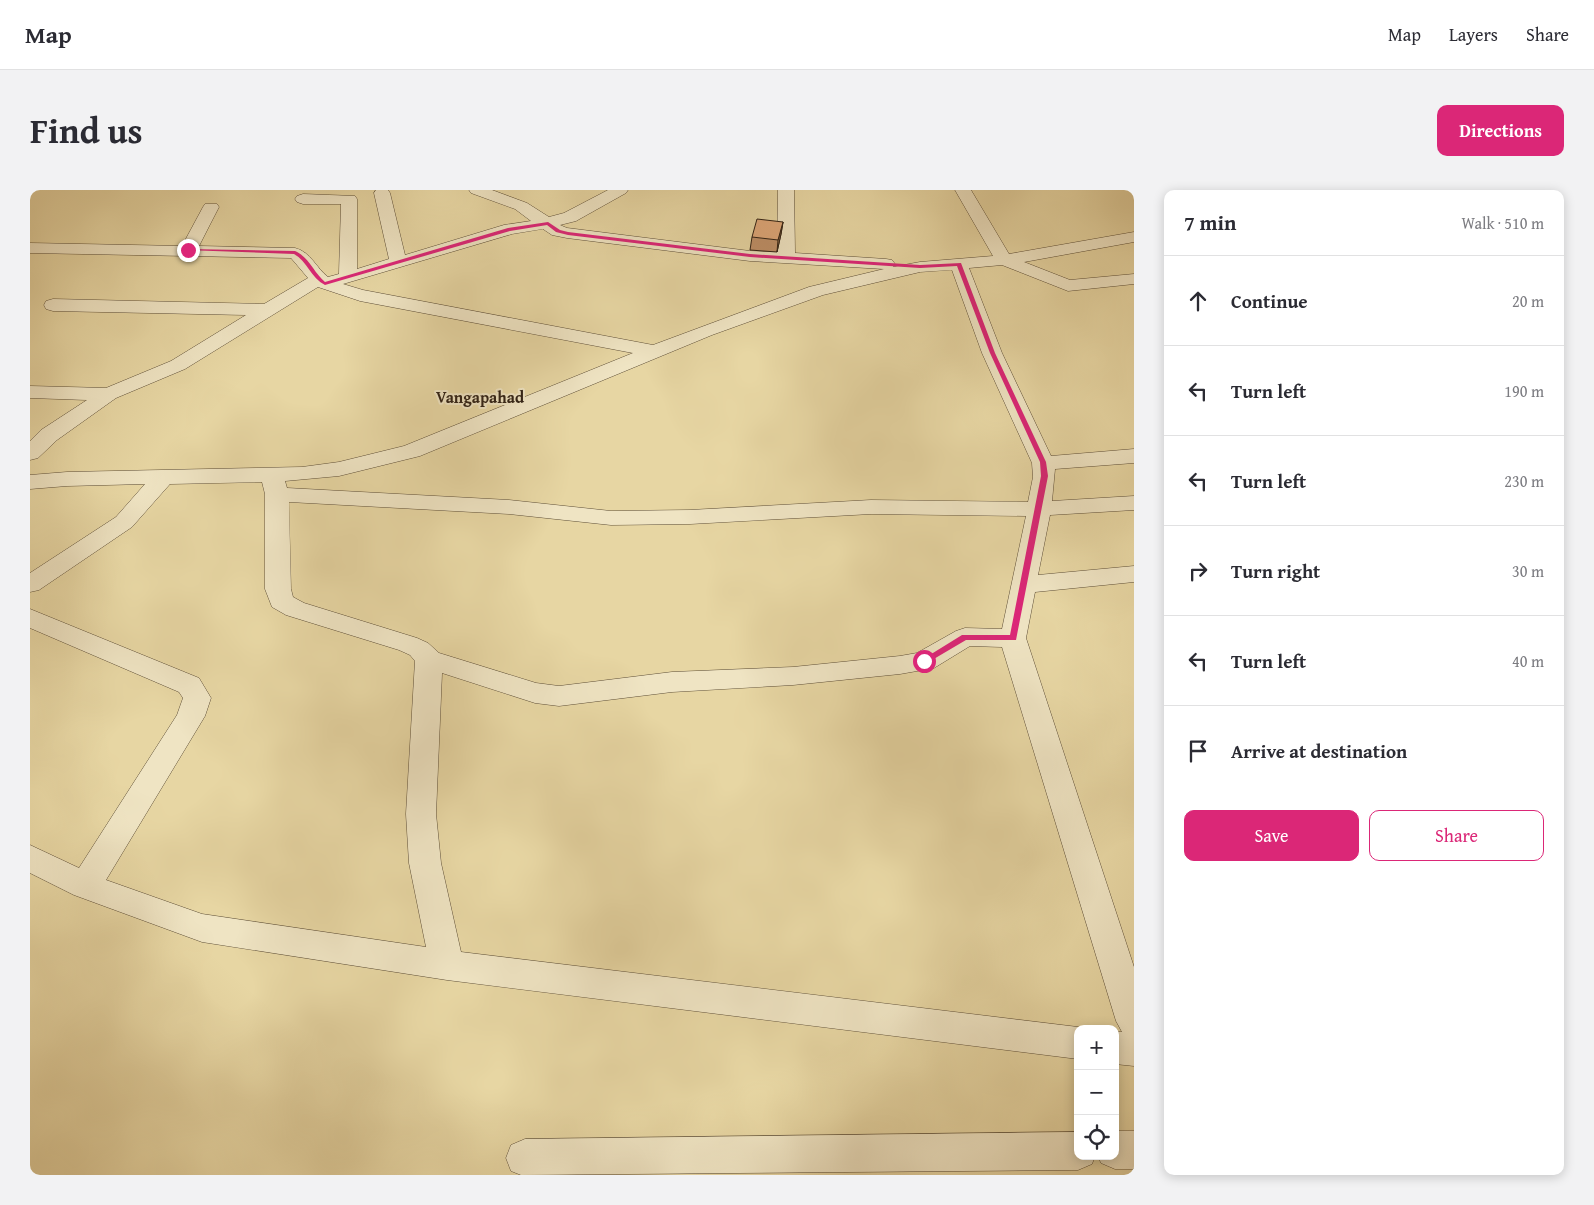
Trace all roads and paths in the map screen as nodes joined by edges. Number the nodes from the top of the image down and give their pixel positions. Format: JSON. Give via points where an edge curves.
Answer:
{"nodes":[{"id":1,"x":477,"y":190,"type":"edge"},
{"id":2,"x":620,"y":190,"type":"edge"},
{"id":3,"x":786,"y":190,"type":"edge"},
{"id":4,"x":963,"y":190,"type":"edge"},
{"id":5,"x":382,"y":193,"type":"dead end"},
{"id":6,"x":303,"y":199,"type":"dead end"},
{"id":7,"x":211,"y":207,"type":"dead end"},
{"id":8,"x":548,"y":223,"type":"junction"},
{"id":9,"x":1134,"y":238,"type":"edge"},
{"id":10,"x":30,"y":248,"type":"edge"},
{"id":11,"x":188,"y":250,"type":"junction"},
{"id":12,"x":786,"y":259,"type":"junction"},
{"id":13,"x":1004,"y":260,"type":"junction"},
{"id":14,"x":398,"y":262,"type":"junction"},
{"id":15,"x":959,"y":264,"type":"junction"},
{"id":16,"x":920,"y":267,"type":"junction"},
{"id":17,"x":348,"y":276,"type":"junction"},
{"id":18,"x":1134,"y":280,"type":"edge"},
{"id":19,"x":321,"y":281,"type":"junction"},
{"id":20,"x":53,"y":305,"type":"dead end"},
{"id":21,"x":267,"y":310,"type":"junction"},
{"id":22,"x":653,"y":351,"type":"junction"},
{"id":23,"x":30,"y":392,"type":"edge"},
{"id":24,"x":109,"y":394,"type":"junction"},
{"id":25,"x":30,"y":453,"type":"edge"},
{"id":26,"x":1134,"y":456,"type":"edge"},
{"id":27,"x":1043,"y":462,"type":"junction"},
{"id":28,"x":164,"y":477,"type":"junction"},
{"id":29,"x":30,"y":482,"type":"edge"},
{"id":30,"x":274,"y":484,"type":"junction"},
{"id":31,"x":1134,"y":503,"type":"edge"},
{"id":32,"x":1039,"y":509,"type":"junction"},
{"id":33,"x":1134,"y":574,"type":"edge"},
{"id":34,"x":30,"y":584,"type":"edge"},
{"id":35,"x":1023,"y":585,"type":"junction"},
{"id":36,"x":30,"y":618,"type":"edge"},
{"id":37,"x":1013,"y":638,"type":"junction"},
{"id":38,"x":429,"y":659,"type":"junction"},
{"id":39,"x":30,"y":858,"type":"edge"},
{"id":40,"x":85,"y":886,"type":"junction"},
{"id":41,"x":447,"y":965,"type":"junction"},
{"id":42,"x":1134,"y":1021,"type":"edge"},
{"id":43,"x":1074,"y":1043,"type":"edge"},
{"id":44,"x":1119,"y":1048,"type":"edge"},
{"id":45,"x":1134,"y":1050,"type":"edge"},
{"id":46,"x":1074,"y":1150,"type":"edge"},
{"id":47,"x":1119,"y":1150,"type":"edge"},
{"id":48,"x":1134,"y":1150,"type":"edge"},
{"id":49,"x":526,"y":1158,"type":"dead end"}],
"edges":[{"from":1,"to":8,"type":"street","via":[[521,206]]},
{"from":2,"to":8,"type":"street","via":[[570,216]]},
{"from":3,"to":12,"type":"street"},
{"from":4,"to":13,"type":"street"},
{"from":5,"to":14,"type":"street"},
{"from":6,"to":17,"type":"street","via":[[349,199]]},
{"from":7,"to":11,"type":"street"},
{"from":8,"to":12,"type":"street","via":[[558,231],[568,233]]},
{"from":8,"to":14,"type":"street","via":[[510,229]]},
{"from":9,"to":13,"type":"street"},
{"from":10,"to":11,"type":"street"},
{"from":11,"to":19,"type":"street","via":[[295,253]]},
{"from":12,"to":16,"type":"street"},
{"from":13,"to":15,"type":"street"},
{"from":13,"to":18,"type":"street","via":[[1068,286]]},
{"from":14,"to":17,"type":"street"},
{"from":15,"to":16,"type":"street"},
{"from":15,"to":27,"type":"street","via":[[992,353]]},
{"from":16,"to":22,"type":"street","via":[[816,291]]},
{"from":17,"to":19,"type":"street"},
{"from":19,"to":21,"type":"street"},
{"from":19,"to":22,"type":"street","via":[[360,295]]},
{"from":20,"to":21,"type":"street"},
{"from":21,"to":24,"type":"street","via":[[178,365]]},
{"from":22,"to":30,"type":"street","via":[[412,451],[339,469],[302,474]]},
{"from":23,"to":24,"type":"street"},
{"from":24,"to":25,"type":"street","via":[[48,435]]},
{"from":26,"to":27,"type":"street"},
{"from":27,"to":32,"type":"street"},
{"from":28,"to":29,"type":"street"},
{"from":28,"to":30,"type":"street"},
{"from":28,"to":34,"type":"street","via":[[124,522]]},
{"from":30,"to":32,"type":"street","via":[[611,518],[872,507]]},
{"from":30,"to":38,"type":"street","via":[[281,601],[295,609],[408,644]]},
{"from":31,"to":32,"type":"street"},
{"from":32,"to":35,"type":"street"},
{"from":33,"to":35,"type":"street"},
{"from":35,"to":37,"type":"street"},
{"from":36,"to":40,"type":"street","via":[[189,685],[197,698],[187,723]]},
{"from":37,"to":38,"type":"street","via":[[965,637],[924,661],[900,666],[672,682],[559,696],[534,693]]},
{"from":37,"to":42,"type":"street"},
{"from":38,"to":41,"type":"street","via":[[421,814],[425,863]]},
{"from":39,"to":40,"type":"street"},
{"from":40,"to":41,"type":"street","via":[[202,928]]},
{"from":41,"to":43,"type":"street"},
{"from":44,"to":45,"type":"street"},
{"from":46,"to":49,"type":"street"},
{"from":47,"to":48,"type":"street"}]}
